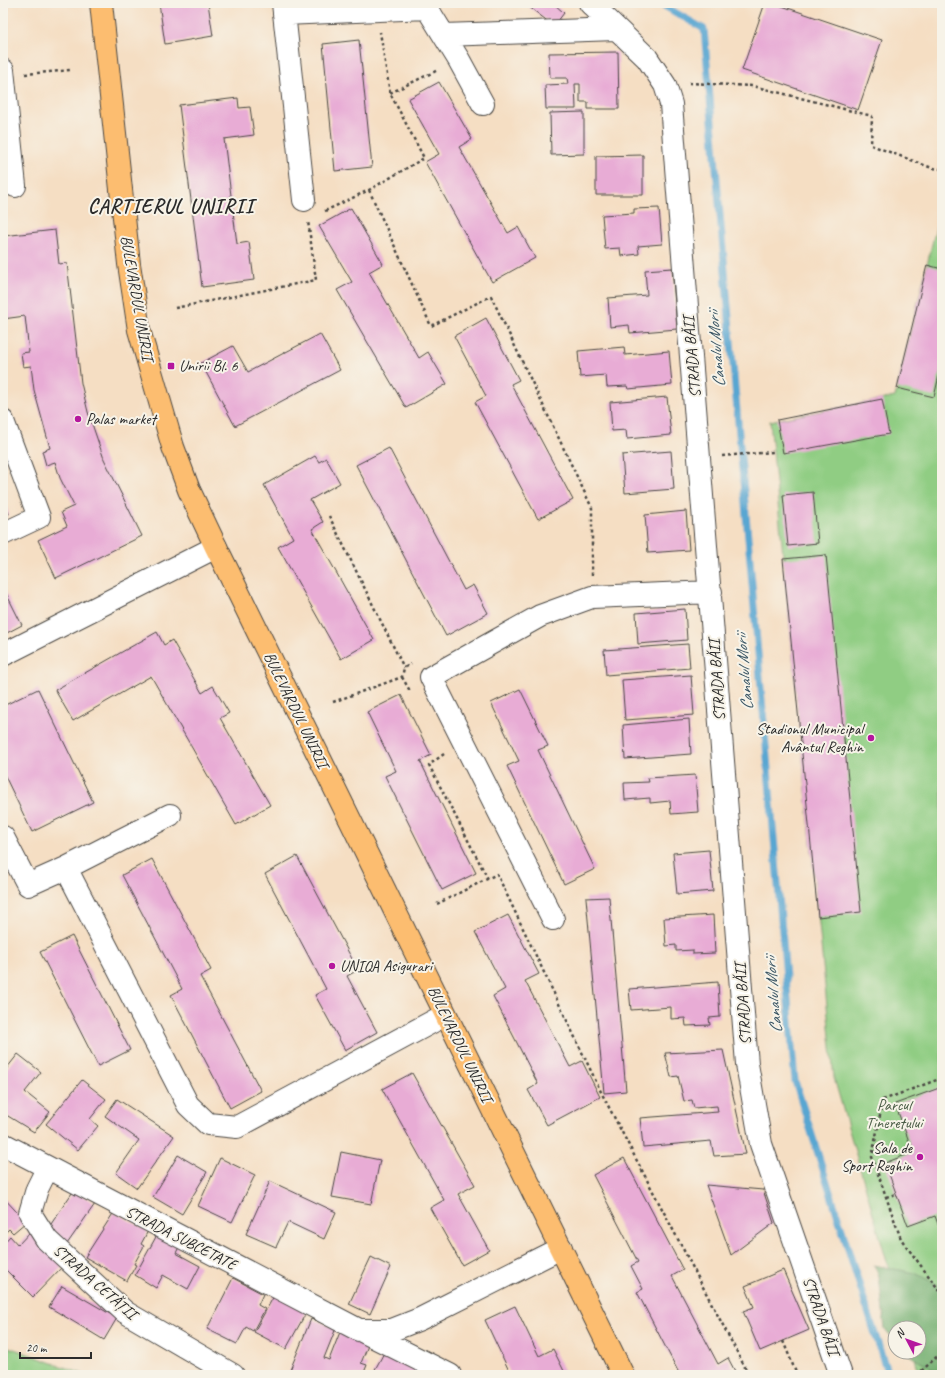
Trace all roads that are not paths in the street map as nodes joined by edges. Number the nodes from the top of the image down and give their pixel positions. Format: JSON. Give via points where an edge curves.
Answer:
{"nodes":[{"id":1,"x":101,"y":3,"type":"edge"},
{"id":2,"x":590,"y":3,"type":"edge"},
{"id":3,"x":283,"y":9,"type":"edge"},
{"id":4,"x":616,"y":29,"type":"junction"},
{"id":5,"x":444,"y":35,"type":"junction"},
{"id":6,"x":3,"y":73,"type":"edge"},
{"id":7,"x":483,"y":104,"type":"dead end"},
{"id":8,"x":15,"y":186,"type":"dead end"},
{"id":9,"x":306,"y":210,"type":"road end"},
{"id":10,"x":3,"y":421,"type":"edge"},
{"id":11,"x":3,"y":534,"type":"edge"},
{"id":12,"x":216,"y":547,"type":"junction"},
{"id":13,"x":711,"y":592,"type":"junction"},
{"id":14,"x":3,"y":655,"type":"edge"},
{"id":15,"x":170,"y":815,"type":"dead end"},
{"id":16,"x":3,"y":837,"type":"edge"},
{"id":17,"x":66,"y":868,"type":"junction"},
{"id":18,"x":553,"y":919,"type":"dead end"},
{"id":19,"x":445,"y":1015,"type":"junction"},
{"id":20,"x":3,"y":1144,"type":"edge"},
{"id":21,"x":48,"y":1169,"type":"junction"},
{"id":22,"x":561,"y":1248,"type":"junction"},
{"id":23,"x":359,"y":1330,"type":"junction"},
{"id":24,"x":233,"y":1375,"type":"edge"},
{"id":25,"x":450,"y":1375,"type":"edge"},
{"id":26,"x":622,"y":1375,"type":"edge"},
{"id":27,"x":841,"y":1375,"type":"edge"}],
"edges":[{"from":1,"to":12,"type":"main road","name":"BULEVARDUL UNIRII","via":[[129,264],[139,330],[173,447],[189,490]]},
{"from":2,"to":4,"type":"street","name":"STRADA BĂII"},
{"from":3,"to":5,"type":"street","via":[[427,8]]},
{"from":3,"to":9,"type":"street"},
{"from":4,"to":5,"type":"street"},
{"from":4,"to":13,"type":"street","name":"STRADA BĂII","via":[[647,58],[666,85],[671,104]]},
{"from":5,"to":7,"type":"street"},
{"from":6,"to":8,"type":"street"},
{"from":10,"to":11,"type":"street","via":[[39,517]]},
{"from":12,"to":14,"type":"street"},
{"from":12,"to":19,"type":"main road","name":"BULEVARDUL UNIRII"},
{"from":13,"to":18,"type":"street","via":[[592,597],[540,616],[431,677]]},
{"from":13,"to":27,"type":"street","name":"STRADA BĂII","via":[[747,1064],[761,1144]]},
{"from":15,"to":17,"type":"street"},
{"from":16,"to":17,"type":"street","via":[[28,885]]},
{"from":17,"to":19,"type":"street","via":[[188,1105],[208,1124],[237,1127]]},
{"from":19,"to":22,"type":"main road","name":"BULEVARDUL UNIRII"},
{"from":20,"to":21,"type":"street","name":"STRADA SUBCETATE"},
{"from":21,"to":23,"type":"street","name":"STRADA SUBCETATE"},
{"from":21,"to":24,"type":"street","name":"STRADA CETĂȚII","via":[[37,1190],[30,1213],[47,1240],[125,1312]]},
{"from":22,"to":23,"type":"street","name":"STRADA SUBCETATE","via":[[420,1319],[392,1330]]},
{"from":22,"to":26,"type":"main road","name":"BULEVARDUL UNIRII"},
{"from":23,"to":25,"type":"street","name":"STRADA SUBCETATE"}]}
